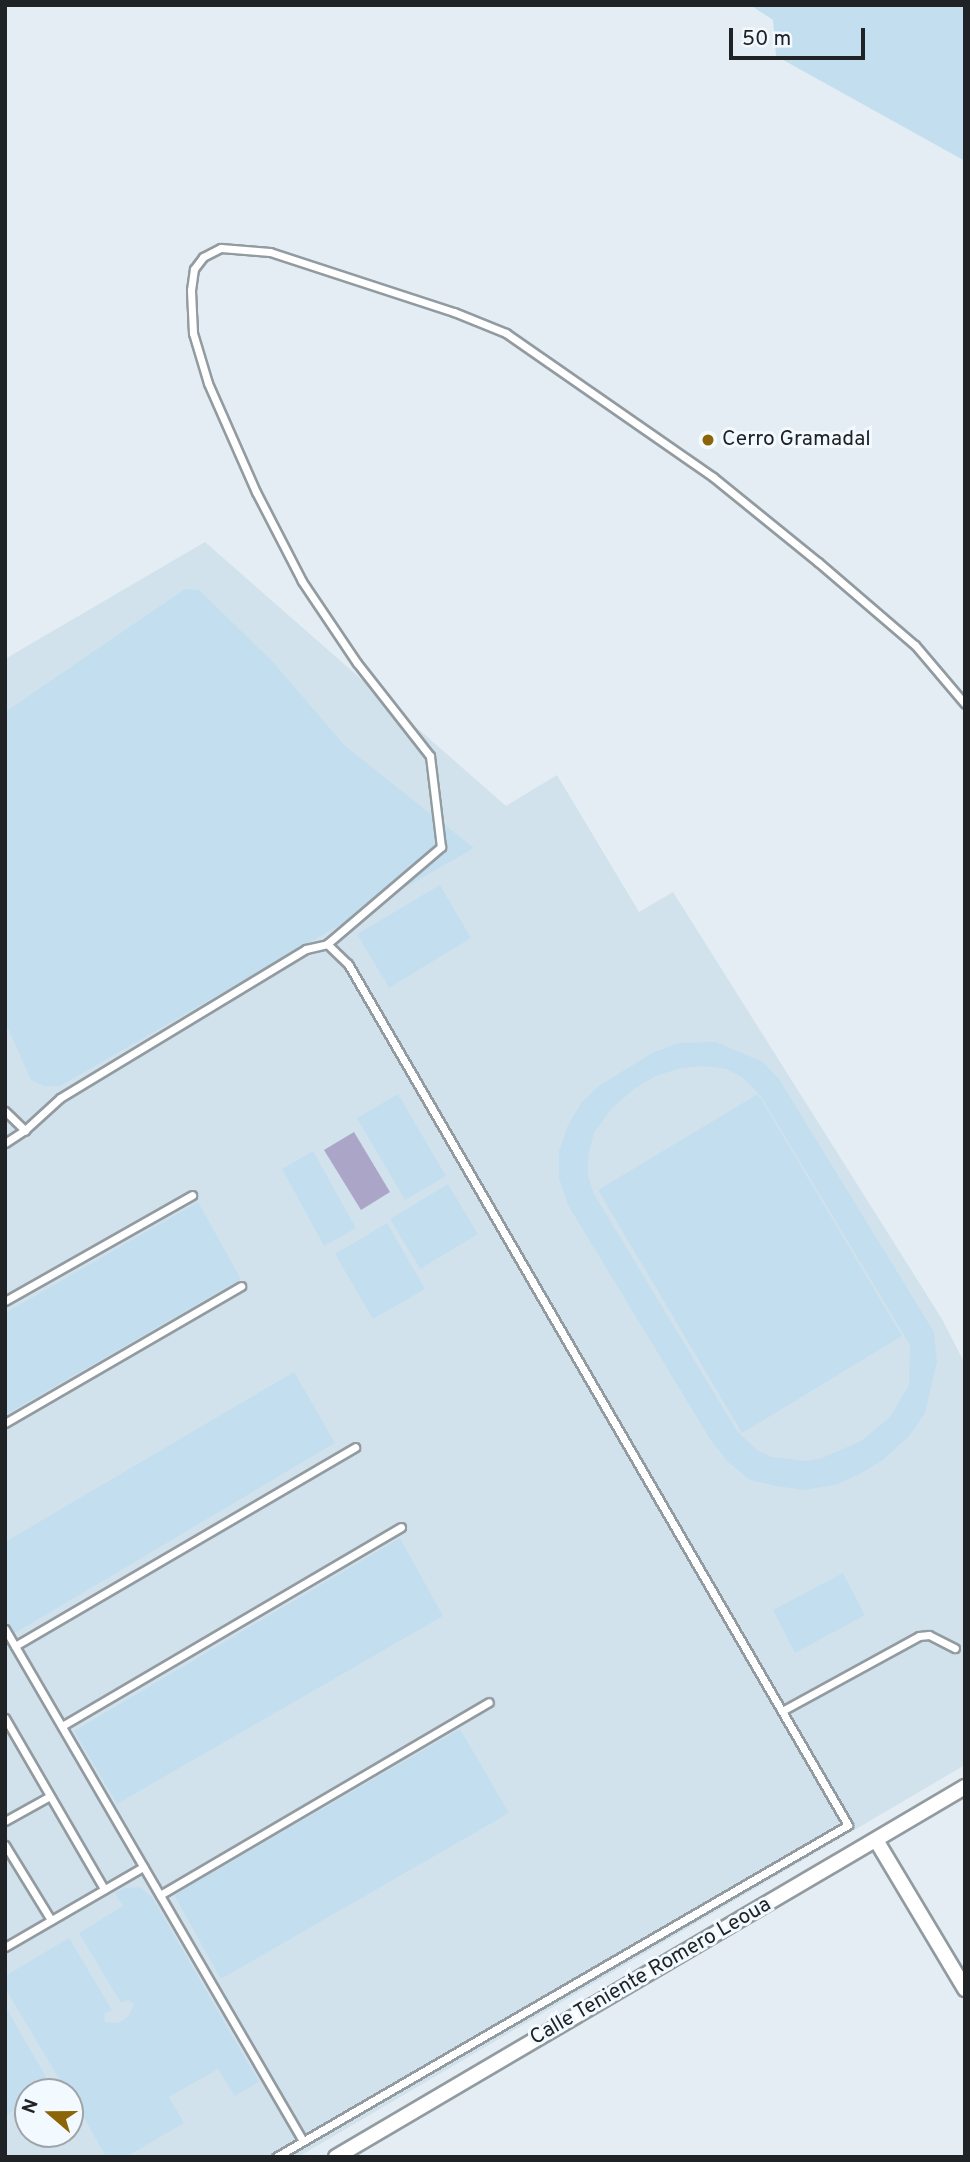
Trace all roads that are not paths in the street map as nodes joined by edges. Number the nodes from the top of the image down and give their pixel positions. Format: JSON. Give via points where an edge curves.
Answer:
{"nodes":[{"id":1,"x":965,"y":704,"type":"edge"},
{"id":2,"x":327,"y":944,"type":"junction"},
{"id":3,"x":5,"y":1111,"type":"edge"},
{"id":4,"x":25,"y":1130,"type":"junction"},
{"id":5,"x":5,"y":1143,"type":"edge"},
{"id":6,"x":192,"y":1195,"type":"dead end"},
{"id":7,"x":241,"y":1286,"type":"dead end"},
{"id":8,"x":5,"y":1301,"type":"edge"},
{"id":9,"x":5,"y":1423,"type":"edge"},
{"id":10,"x":355,"y":1447,"type":"dead end"},
{"id":11,"x":401,"y":1527,"type":"dead end"},
{"id":12,"x":5,"y":1629,"type":"edge"},
{"id":13,"x":15,"y":1646,"type":"junction"},
{"id":14,"x":955,"y":1648,"type":"dead end"},
{"id":15,"x":489,"y":1702,"type":"dead end"},
{"id":16,"x":782,"y":1711,"type":"junction"},
{"id":17,"x":5,"y":1718,"type":"edge"},
{"id":18,"x":62,"y":1726,"type":"junction"},
{"id":19,"x":965,"y":1787,"type":"edge"},
{"id":20,"x":50,"y":1796,"type":"junction"},
{"id":21,"x":5,"y":1821,"type":"edge"},
{"id":22,"x":876,"y":1840,"type":"junction"},
{"id":23,"x":5,"y":1844,"type":"edge"},
{"id":24,"x":144,"y":1867,"type":"junction"},
{"id":25,"x":104,"y":1889,"type":"junction"},
{"id":26,"x":160,"y":1895,"type":"junction"},
{"id":27,"x":51,"y":1920,"type":"junction"},
{"id":28,"x":5,"y":1947,"type":"edge"},
{"id":29,"x":965,"y":1989,"type":"edge"},
{"id":30,"x":303,"y":2141,"type":"junction"},
{"id":31,"x":276,"y":2157,"type":"edge"},
{"id":32,"x":336,"y":2157,"type":"edge"}],
"edges":[{"from":1,"to":2,"type":"lane","via":[[915,645],[713,477],[506,333],[270,253],[221,248],[203,257],[194,269],[191,290],[193,333],[208,383],[302,581],[357,663],[430,756],[436,786],[440,847]]},
{"from":2,"to":4,"type":"lane","via":[[306,949],[60,1098]]},
{"from":2,"to":16,"type":"lane","via":[[348,964]]},
{"from":3,"to":4,"type":"lane"},
{"from":4,"to":5,"type":"lane"},
{"from":6,"to":8,"type":"lane"},
{"from":7,"to":9,"type":"lane"},
{"from":10,"to":13,"type":"lane"},
{"from":11,"to":18,"type":"lane"},
{"from":12,"to":13,"type":"lane"},
{"from":13,"to":18,"type":"lane"},
{"from":14,"to":16,"type":"lane","via":[[929,1635],[919,1636]]},
{"from":15,"to":26,"type":"lane"},
{"from":16,"to":30,"type":"lane","via":[[848,1825]]},
{"from":17,"to":20,"type":"lane"},
{"from":18,"to":24,"type":"lane"},
{"from":19,"to":22,"type":"street","name":"Calle Teniente Romero Leoua"},
{"from":20,"to":21,"type":"lane"},
{"from":20,"to":25,"type":"lane"},
{"from":22,"to":29,"type":"street"},
{"from":22,"to":32,"type":"street","name":"Calle Teniente Romero Leoua"},
{"from":23,"to":27,"type":"lane"},
{"from":24,"to":25,"type":"lane"},
{"from":24,"to":26,"type":"lane"},
{"from":25,"to":27,"type":"lane"},
{"from":26,"to":30,"type":"lane"},
{"from":27,"to":28,"type":"lane"},
{"from":30,"to":31,"type":"lane"}]}
